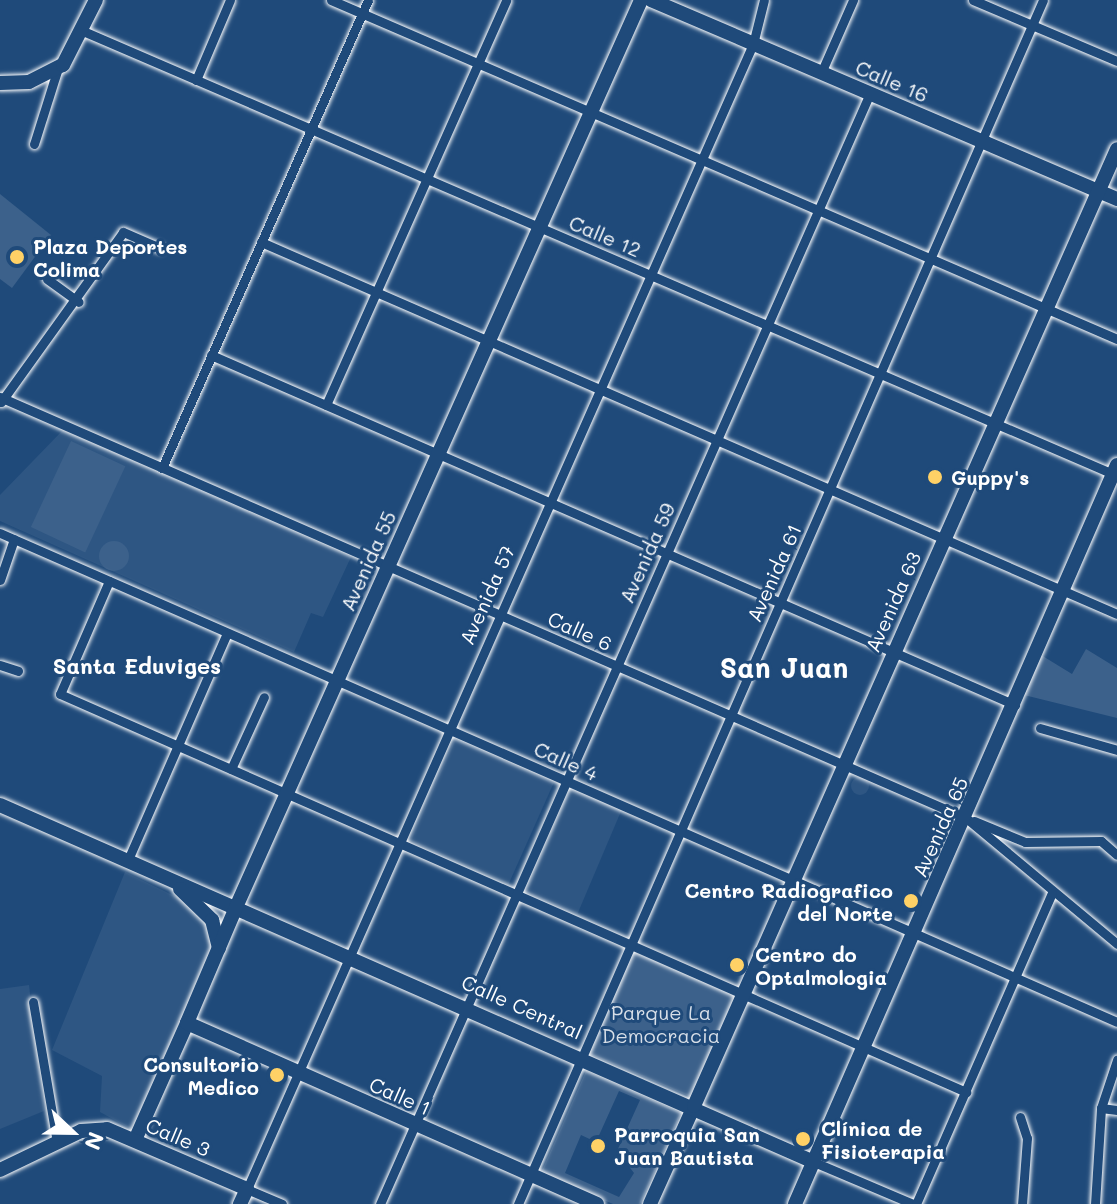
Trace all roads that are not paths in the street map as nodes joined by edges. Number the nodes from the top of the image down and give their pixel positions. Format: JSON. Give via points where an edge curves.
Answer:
{"nodes":[{"id":1,"x":96,"y":0,"type":"edge"},
{"id":2,"x":230,"y":0,"type":"edge"},
{"id":3,"x":331,"y":0,"type":"edge"},
{"id":4,"x":368,"y":0,"type":"edge"},
{"id":5,"x":506,"y":0,"type":"edge"},
{"id":6,"x":641,"y":0,"type":"edge"},
{"id":7,"x":651,"y":0,"type":"edge"},
{"id":8,"x":764,"y":0,"type":"edge"},
{"id":9,"x":853,"y":0,"type":"edge"},
{"id":10,"x":973,"y":0,"type":"edge"},
{"id":11,"x":1043,"y":0,"type":"edge"},
{"id":12,"x":362,"y":13,"type":"junction"},
{"id":13,"x":1032,"y":26,"type":"junction"},
{"id":14,"x":83,"y":31,"type":"junction"},
{"id":15,"x":753,"y":44,"type":"junction"},
{"id":16,"x":1117,"y":61,"type":"edge"},
{"id":17,"x":478,"y":63,"type":"junction"},
{"id":18,"x":58,"y":68,"type":"junction"},
{"id":19,"x":821,"y":73,"type":"junction"},
{"id":20,"x":196,"y":80,"type":"junction"},
{"id":21,"x":0,"y":83,"type":"edge"},
{"id":22,"x":870,"y":93,"type":"junction"},
{"id":23,"x":591,"y":112,"type":"junction"},
{"id":24,"x":311,"y":129,"type":"junction"},
{"id":25,"x":982,"y":141,"type":"junction"},
{"id":26,"x":34,"y":144,"type":"dead end"},
{"id":27,"x":1117,"y":149,"type":"edge"},
{"id":28,"x":701,"y":160,"type":"junction"},
{"id":29,"x":427,"y":179,"type":"junction"},
{"id":30,"x":1097,"y":190,"type":"junction"},
{"id":31,"x":1117,"y":199,"type":"edge"},
{"id":32,"x":818,"y":210,"type":"junction"},
{"id":33,"x":539,"y":227,"type":"junction"},
{"id":34,"x":261,"y":242,"type":"junction"},
{"id":35,"x":160,"y":248,"type":"dead end"},
{"id":36,"x":930,"y":259,"type":"junction"},
{"id":37,"x":651,"y":275,"type":"junction"},
{"id":38,"x":47,"y":279,"type":"dead end"},
{"id":39,"x":377,"y":292,"type":"junction"},
{"id":40,"x":79,"y":302,"type":"junction"},
{"id":41,"x":1045,"y":307,"type":"junction"},
{"id":42,"x":767,"y":325,"type":"junction"},
{"id":43,"x":1117,"y":339,"type":"edge"},
{"id":44,"x":489,"y":340,"type":"junction"},
{"id":45,"x":211,"y":355,"type":"junction"},
{"id":46,"x":880,"y":374,"type":"junction"},
{"id":47,"x":600,"y":388,"type":"junction"},
{"id":48,"x":1,"y":399,"type":"edge"},
{"id":49,"x":326,"y":405,"type":"junction"},
{"id":50,"x":995,"y":422,"type":"junction"},
{"id":51,"x":717,"y":439,"type":"junction"},
{"id":52,"x":438,"y":454,"type":"junction"},
{"id":53,"x":162,"y":468,"type":"junction"},
{"id":54,"x":1115,"y":469,"type":"edge"},
{"id":55,"x":831,"y":487,"type":"junction"},
{"id":56,"x":550,"y":502,"type":"junction"},
{"id":57,"x":0,"y":533,"type":"edge"},
{"id":58,"x":944,"y":537,"type":"junction"},
{"id":59,"x":14,"y":539,"type":"junction"},
{"id":60,"x":666,"y":553,"type":"junction"},
{"id":61,"x":387,"y":567,"type":"junction"},
{"id":62,"x":0,"y":580,"type":"edge"},
{"id":63,"x":109,"y":581,"type":"junction"},
{"id":64,"x":1063,"y":591,"type":"junction"},
{"id":65,"x":781,"y":603,"type":"junction"},
{"id":66,"x":1117,"y":614,"type":"edge"},
{"id":67,"x":499,"y":616,"type":"junction"},
{"id":68,"x":227,"y":633,"type":"junction"},
{"id":69,"x":893,"y":651,"type":"junction"},
{"id":70,"x":0,"y":665,"type":"edge"},
{"id":71,"x":616,"y":667,"type":"junction"},
{"id":72,"x":18,"y":671,"type":"dead end"},
{"id":73,"x":336,"y":681,"type":"junction"},
{"id":74,"x":264,"y":697,"type":"dead end"},
{"id":75,"x":1015,"y":705,"type":"junction"},
{"id":76,"x":731,"y":717,"type":"junction"},
{"id":77,"x":1040,"y":728,"type":"dead end"},
{"id":78,"x":449,"y":730,"type":"junction"},
{"id":79,"x":178,"y":746,"type":"junction"},
{"id":80,"x":1117,"y":750,"type":"edge"},
{"id":81,"x":843,"y":765,"type":"junction"},
{"id":82,"x":231,"y":769,"type":"junction"},
{"id":83,"x":566,"y":781,"type":"junction"},
{"id":84,"x":286,"y":794,"type":"junction"},
{"id":85,"x":0,"y":805,"type":"edge"},
{"id":86,"x":966,"y":818,"type":"junction"},
{"id":87,"x":681,"y":831,"type":"junction"},
{"id":88,"x":999,"y":833,"type":"junction"},
{"id":89,"x":399,"y":843,"type":"junction"},
{"id":90,"x":993,"y":845,"type":"junction"},
{"id":91,"x":1117,"y":855,"type":"edge"},
{"id":92,"x":127,"y":862,"type":"junction"},
{"id":93,"x":156,"y":874,"type":"junction"},
{"id":94,"x":792,"y":880,"type":"junction"},
{"id":95,"x":1052,"y":893,"type":"junction"},
{"id":96,"x":515,"y":894,"type":"junction"},
{"id":97,"x":237,"y":905,"type":"junction"},
{"id":98,"x":915,"y":934,"type":"junction"},
{"id":99,"x":1117,"y":944,"type":"edge"},
{"id":100,"x":631,"y":946,"type":"junction"},
{"id":101,"x":219,"y":948,"type":"junction"},
{"id":102,"x":350,"y":954,"type":"junction"},
{"id":103,"x":1016,"y":978,"type":"junction"},
{"id":104,"x":742,"y":994,"type":"junction"},
{"id":105,"x":33,"y":1002,"type":"dead end"},
{"id":106,"x":467,"y":1004,"type":"junction"},
{"id":107,"x":1117,"y":1022,"type":"edge"},
{"id":108,"x":187,"y":1023,"type":"junction"},
{"id":109,"x":864,"y":1049,"type":"junction"},
{"id":110,"x":583,"y":1056,"type":"junction"},
{"id":111,"x":1117,"y":1060,"type":"edge"},
{"id":112,"x":298,"y":1073,"type":"junction"},
{"id":113,"x":966,"y":1092,"type":"junction"},
{"id":114,"x":694,"y":1106,"type":"junction"},
{"id":115,"x":1101,"y":1108,"type":"junction"},
{"id":116,"x":1117,"y":1110,"type":"edge"},
{"id":117,"x":1020,"y":1117,"type":"dead end"},
{"id":118,"x":415,"y":1124,"type":"junction"},
{"id":119,"x":135,"y":1140,"type":"junction"},
{"id":120,"x":57,"y":1142,"type":"junction"},
{"id":121,"x":814,"y":1162,"type":"junction"},
{"id":122,"x":0,"y":1170,"type":"edge"},
{"id":123,"x":531,"y":1176,"type":"junction"},
{"id":124,"x":247,"y":1189,"type":"junction"},
{"id":125,"x":240,"y":1204,"type":"edge"},
{"id":126,"x":282,"y":1204,"type":"edge"},
{"id":127,"x":380,"y":1204,"type":"edge"},
{"id":128,"x":518,"y":1204,"type":"edge"},
{"id":129,"x":597,"y":1204,"type":"edge"},
{"id":130,"x":650,"y":1204,"type":"edge"},
{"id":131,"x":795,"y":1204,"type":"edge"},
{"id":132,"x":914,"y":1204,"type":"edge"},
{"id":133,"x":1022,"y":1204,"type":"edge"},
{"id":134,"x":1095,"y":1204,"type":"edge"}],
"edges":[{"from":1,"to":14,"type":"main road"},
{"from":2,"to":20,"type":"street"},
{"from":3,"to":12,"type":"street"},
{"from":4,"to":12,"type":"street"},
{"from":5,"to":17,"type":"street"},
{"from":6,"to":23,"type":"main road","name":"Avenida 55"},
{"from":7,"to":15,"type":"main road","name":"Calle 16"},
{"from":8,"to":15,"type":"street","name":"Avenida 57"},
{"from":9,"to":19,"type":"street"},
{"from":10,"to":13,"type":"street"},
{"from":11,"to":13,"type":"street","name":"Avenida 61"},
{"from":12,"to":17,"type":"street"},
{"from":12,"to":24,"type":"street"},
{"from":13,"to":16,"type":"street"},
{"from":13,"to":25,"type":"street","name":"Avenida 61"},
{"from":14,"to":18,"type":"main road"},
{"from":14,"to":20,"type":"street","name":"Calle 12"},
{"from":15,"to":19,"type":"main road","name":"Calle 16"},
{"from":15,"to":28,"type":"street","name":"Avenida 57"},
{"from":17,"to":23,"type":"street"},
{"from":17,"to":29,"type":"street"},
{"from":18,"to":21,"type":"main road","via":[[29,82]]},
{"from":18,"to":26,"type":"street"},
{"from":19,"to":22,"type":"main road","name":"Calle 16"},
{"from":20,"to":24,"type":"street","name":"Calle 12"},
{"from":22,"to":25,"type":"main road","name":"Calle 16"},
{"from":22,"to":32,"type":"street","name":"Avenida 59"},
{"from":23,"to":28,"type":"street"},
{"from":23,"to":33,"type":"main road","name":"Avenida 55"},
{"from":24,"to":29,"type":"street","name":"Calle 12"},
{"from":24,"to":34,"type":"street"},
{"from":25,"to":30,"type":"main road","name":"Calle 16"},
{"from":25,"to":36,"type":"street","name":"Avenida 61"},
{"from":27,"to":30,"type":"main road","name":"Avenida 63"},
{"from":28,"to":32,"type":"street"},
{"from":28,"to":37,"type":"street","name":"Avenida 57"},
{"from":29,"to":33,"type":"street","name":"Calle 12"},
{"from":29,"to":39,"type":"street"},
{"from":30,"to":31,"type":"main road","name":"Calle 16"},
{"from":30,"to":41,"type":"main road","name":"Avenida 63"},
{"from":32,"to":36,"type":"street"},
{"from":32,"to":42,"type":"street","name":"Avenida 59"},
{"from":33,"to":37,"type":"street","name":"Calle 12"},
{"from":33,"to":44,"type":"main road","name":"Avenida 55"},
{"from":34,"to":39,"type":"street"},
{"from":34,"to":45,"type":"street"},
{"from":35,"to":40,"type":"street","via":[[123,232]]},
{"from":36,"to":41,"type":"street"},
{"from":36,"to":46,"type":"street","name":"Avenida 61"},
{"from":37,"to":42,"type":"street","name":"Calle 12"},
{"from":37,"to":47,"type":"street","name":"Avenida 57"},
{"from":38,"to":40,"type":"street"},
{"from":39,"to":44,"type":"street"},
{"from":39,"to":49,"type":"street"},
{"from":40,"to":48,"type":"street"},
{"from":41,"to":43,"type":"street"},
{"from":41,"to":50,"type":"main road","name":"Avenida 63"},
{"from":42,"to":46,"type":"street","name":"Calle 12"},
{"from":42,"to":51,"type":"street","name":"Avenida 59"},
{"from":44,"to":47,"type":"street"},
{"from":44,"to":52,"type":"main road","name":"Avenida 55"},
{"from":45,"to":49,"type":"street"},
{"from":45,"to":53,"type":"street"},
{"from":46,"to":50,"type":"street","name":"Calle 12"},
{"from":46,"to":55,"type":"street","name":"Avenida 61"},
{"from":47,"to":51,"type":"street"},
{"from":47,"to":56,"type":"street","name":"Avenida 57"},
{"from":48,"to":53,"type":"street","name":"Calle 6"},
{"from":49,"to":52,"type":"street"},
{"from":50,"to":54,"type":"street","name":"Calle 12"},
{"from":50,"to":58,"type":"main road","name":"Avenida 63"},
{"from":51,"to":55,"type":"street"},
{"from":51,"to":60,"type":"street","name":"Avenida 59"},
{"from":52,"to":56,"type":"street"},
{"from":52,"to":61,"type":"main road","name":"Avenida 55"},
{"from":53,"to":61,"type":"street","name":"Calle 6"},
{"from":54,"to":64,"type":"main road","name":"Avenida 65"},
{"from":55,"to":58,"type":"street"},
{"from":55,"to":65,"type":"street","name":"Avenida 61"},
{"from":56,"to":60,"type":"street"},
{"from":56,"to":67,"type":"street","name":"Avenida 57"},
{"from":57,"to":59,"type":"street","name":"Calle 4"},
{"from":58,"to":64,"type":"street"},
{"from":58,"to":69,"type":"main road","name":"Avenida 63"},
{"from":59,"to":62,"type":"street"},
{"from":59,"to":63,"type":"street","name":"Calle 4"},
{"from":60,"to":65,"type":"street"},
{"from":60,"to":71,"type":"street","name":"Avenida 59"},
{"from":61,"to":67,"type":"street","name":"Calle 6"},
{"from":61,"to":73,"type":"main road","name":"Avenida 55"},
{"from":63,"to":68,"type":"street","name":"Calle 4"},
{"from":63,"to":79,"type":"street","via":[[60,694]]},
{"from":64,"to":66,"type":"street"},
{"from":64,"to":75,"type":"main road","name":"Avenida 65"},
{"from":65,"to":69,"type":"street"},
{"from":65,"to":76,"type":"street","name":"Avenida 61"},
{"from":67,"to":71,"type":"street","name":"Calle 6"},
{"from":67,"to":78,"type":"street","name":"Avenida 57"},
{"from":68,"to":73,"type":"street","name":"Calle 4"},
{"from":68,"to":79,"type":"street"},
{"from":69,"to":75,"type":"street"},
{"from":69,"to":81,"type":"main road","name":"Avenida 63"},
{"from":70,"to":72,"type":"street"},
{"from":71,"to":76,"type":"street","name":"Calle 6"},
{"from":71,"to":83,"type":"street","name":"Avenida 59"},
{"from":73,"to":78,"type":"street","name":"Calle 4"},
{"from":73,"to":84,"type":"main road","name":"Avenida 55"},
{"from":74,"to":82,"type":"street"},
{"from":75,"to":86,"type":"main road","name":"Avenida 65"},
{"from":76,"to":81,"type":"street","name":"Calle 6"},
{"from":76,"to":87,"type":"street","name":"Avenida 61"},
{"from":77,"to":80,"type":"street"},
{"from":78,"to":83,"type":"street","name":"Calle 4"},
{"from":78,"to":89,"type":"street","name":"Avenida 57"},
{"from":79,"to":82,"type":"street"},
{"from":79,"to":92,"type":"street"},
{"from":81,"to":86,"type":"street","name":"Calle 6"},
{"from":81,"to":94,"type":"main road","name":"Avenida 63"},
{"from":82,"to":84,"type":"street"},
{"from":83,"to":87,"type":"street","name":"Calle 4"},
{"from":83,"to":96,"type":"street","name":"Avenida 59"},
{"from":84,"to":89,"type":"street"},
{"from":84,"to":97,"type":"main road","name":"Avenida 55"},
{"from":85,"to":92,"type":"main road","name":"Calle Central"},
{"from":86,"to":88,"type":"street"},
{"from":86,"to":90,"type":"street","name":"Calle 6"},
{"from":86,"to":98,"type":"main road","name":"Avenida 65"},
{"from":87,"to":94,"type":"street","name":"Calle 4"},
{"from":87,"to":100,"type":"street","name":"Avenida 61"},
{"from":88,"to":90,"type":"street"},
{"from":88,"to":91,"type":"street","via":[[1025,842],[1101,841]]},
{"from":89,"to":96,"type":"street"},
{"from":89,"to":102,"type":"street","name":"Avenida 57"},
{"from":90,"to":95,"type":"street","name":"Calle 6"},
{"from":92,"to":93,"type":"main road","name":"Calle Central"},
{"from":93,"to":97,"type":"main road","name":"Calle Central"},
{"from":93,"to":101,"type":"main road","name":"Calle Central","via":[[203,907]]},
{"from":94,"to":98,"type":"street","name":"Calle 4"},
{"from":94,"to":104,"type":"main road","name":"Avenida 63"},
{"from":95,"to":99,"type":"street","name":"Calle 6"},
{"from":95,"to":103,"type":"street"},
{"from":96,"to":100,"type":"street"},
{"from":96,"to":106,"type":"street","name":"Avenida 59"},
{"from":97,"to":101,"type":"main road","name":"Avenida 55"},
{"from":97,"to":102,"type":"main road","name":"Calle Central"},
{"from":98,"to":103,"type":"street","name":"Calle 4"},
{"from":98,"to":109,"type":"main road","name":"Avenida 65"},
{"from":100,"to":104,"type":"street"},
{"from":100,"to":110,"type":"street","name":"Avenida 61"},
{"from":101,"to":108,"type":"main road","name":"Avenida 55"},
{"from":102,"to":106,"type":"main road","name":"Calle Central"},
{"from":102,"to":112,"type":"street","name":"Avenida 57"},
{"from":103,"to":107,"type":"street","name":"Calle 4"},
{"from":103,"to":113,"type":"street"},
{"from":104,"to":109,"type":"street"},
{"from":104,"to":114,"type":"main road","name":"Avenida 63"},
{"from":105,"to":120,"type":"street"},
{"from":106,"to":110,"type":"main road","name":"Calle Central"},
{"from":106,"to":118,"type":"street","name":"Avenida 59"},
{"from":108,"to":112,"type":"main road","name":"Calle 1"},
{"from":108,"to":119,"type":"main road","name":"Avenida 55"},
{"from":109,"to":113,"type":"street"},
{"from":109,"to":121,"type":"main road","name":"Avenida 65"},
{"from":110,"to":114,"type":"main road","name":"Calle Central"},
{"from":110,"to":123,"type":"street","name":"Avenida 61"},
{"from":111,"to":115,"type":"street"},
{"from":112,"to":118,"type":"main road","name":"Calle 1"},
{"from":112,"to":124,"type":"street","name":"Avenida 57"},
{"from":113,"to":132,"type":"street"},
{"from":114,"to":121,"type":"main road","name":"Calle Central"},
{"from":114,"to":130,"type":"main road","name":"Avenida 63"},
{"from":115,"to":116,"type":"street"},
{"from":115,"to":134,"type":"street"},
{"from":117,"to":133,"type":"street","via":[[1027,1138]]},
{"from":118,"to":123,"type":"main road","name":"Calle 1"},
{"from":118,"to":127,"type":"street","name":"Avenida 59"},
{"from":119,"to":120,"type":"main road","name":"Calle 3","via":[[93,1128]]},
{"from":119,"to":124,"type":"main road","name":"Calle 3"},
{"from":120,"to":122,"type":"main road","name":"Calle 3"},
{"from":121,"to":131,"type":"main road","name":"Avenida 65"},
{"from":121,"to":132,"type":"street","name":"Calle Central"},
{"from":123,"to":128,"type":"street","name":"Avenida 61"},
{"from":123,"to":129,"type":"main road","name":"Calle 1"},
{"from":124,"to":125,"type":"main road","name":"Avenida 57"},
{"from":124,"to":126,"type":"street","name":"Calle 3"}]}
